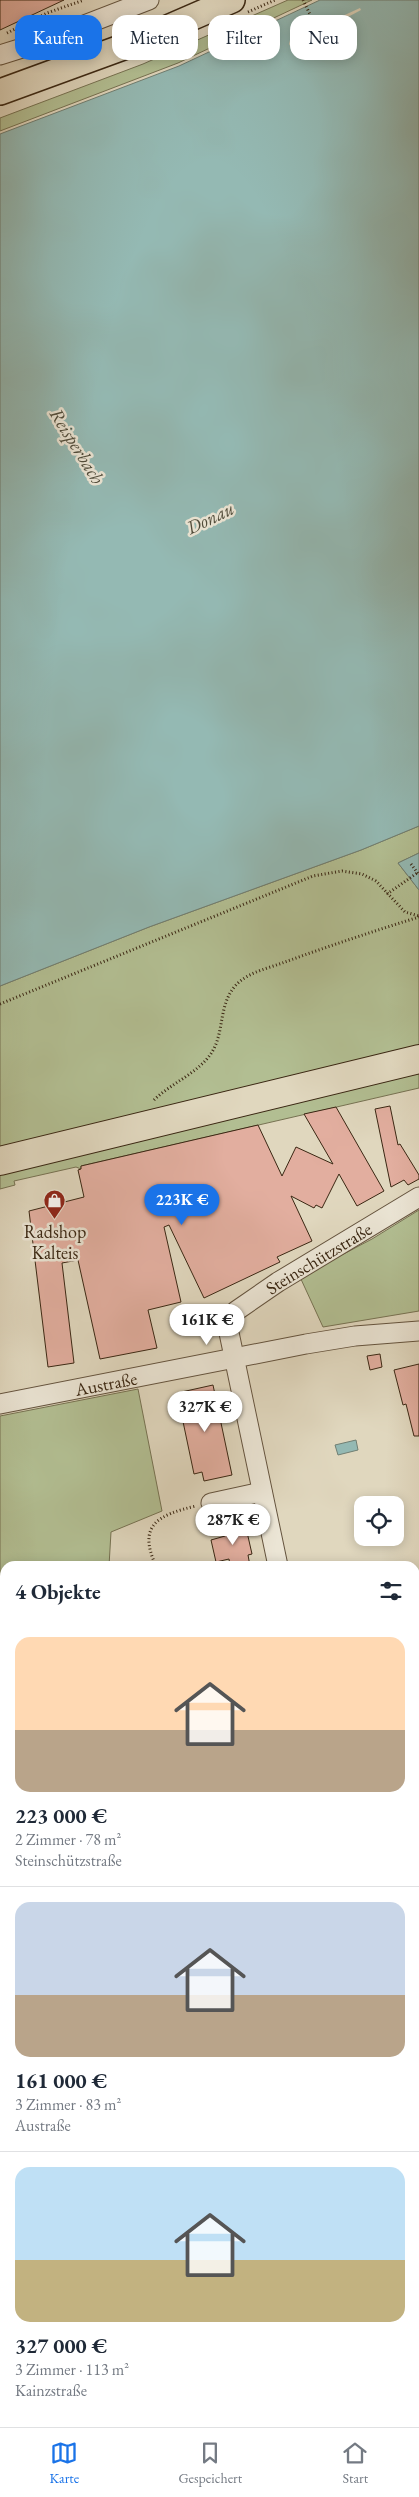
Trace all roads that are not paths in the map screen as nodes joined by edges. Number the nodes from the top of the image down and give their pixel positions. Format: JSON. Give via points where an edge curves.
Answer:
{"nodes":[{"id":1,"x":149,"y":0,"type":"edge"},
{"id":2,"x":232,"y":0,"type":"edge"},
{"id":3,"x":0,"y":55,"type":"edge"},
{"id":4,"x":0,"y":92,"type":"edge"},
{"id":5,"x":419,"y":1059,"type":"edge"},
{"id":6,"x":0,"y":1161,"type":"edge"},
{"id":7,"x":419,"y":1198,"type":"edge"},
{"id":8,"x":419,"y":1331,"type":"edge"},
{"id":9,"x":234,"y":1358,"type":"junction"},
{"id":10,"x":0,"y":1404,"type":"edge"},
{"id":11,"x":262,"y":1492,"type":"junction"},
{"id":12,"x":211,"y":1503,"type":"road end"},
{"id":13,"x":277,"y":1561,"type":"edge"}],
"edges":[{"from":1,"to":3,"type":"street"},
{"from":2,"to":4,"type":"main road","via":[[126,46]]},
{"from":5,"to":6,"type":"highway"},
{"from":7,"to":9,"type":"street","name":"Steinschützstraße","via":[[297,1270],[236,1311],[228,1328]]},
{"from":8,"to":9,"type":"street","name":"Austraße","via":[[355,1336]]},
{"from":9,"to":10,"type":"street","name":"Austraße"},
{"from":9,"to":11,"type":"street","name":"Steinschützstraße"},
{"from":11,"to":12,"type":"street"},
{"from":11,"to":13,"type":"street","name":"Steinschützstraße"}]}
